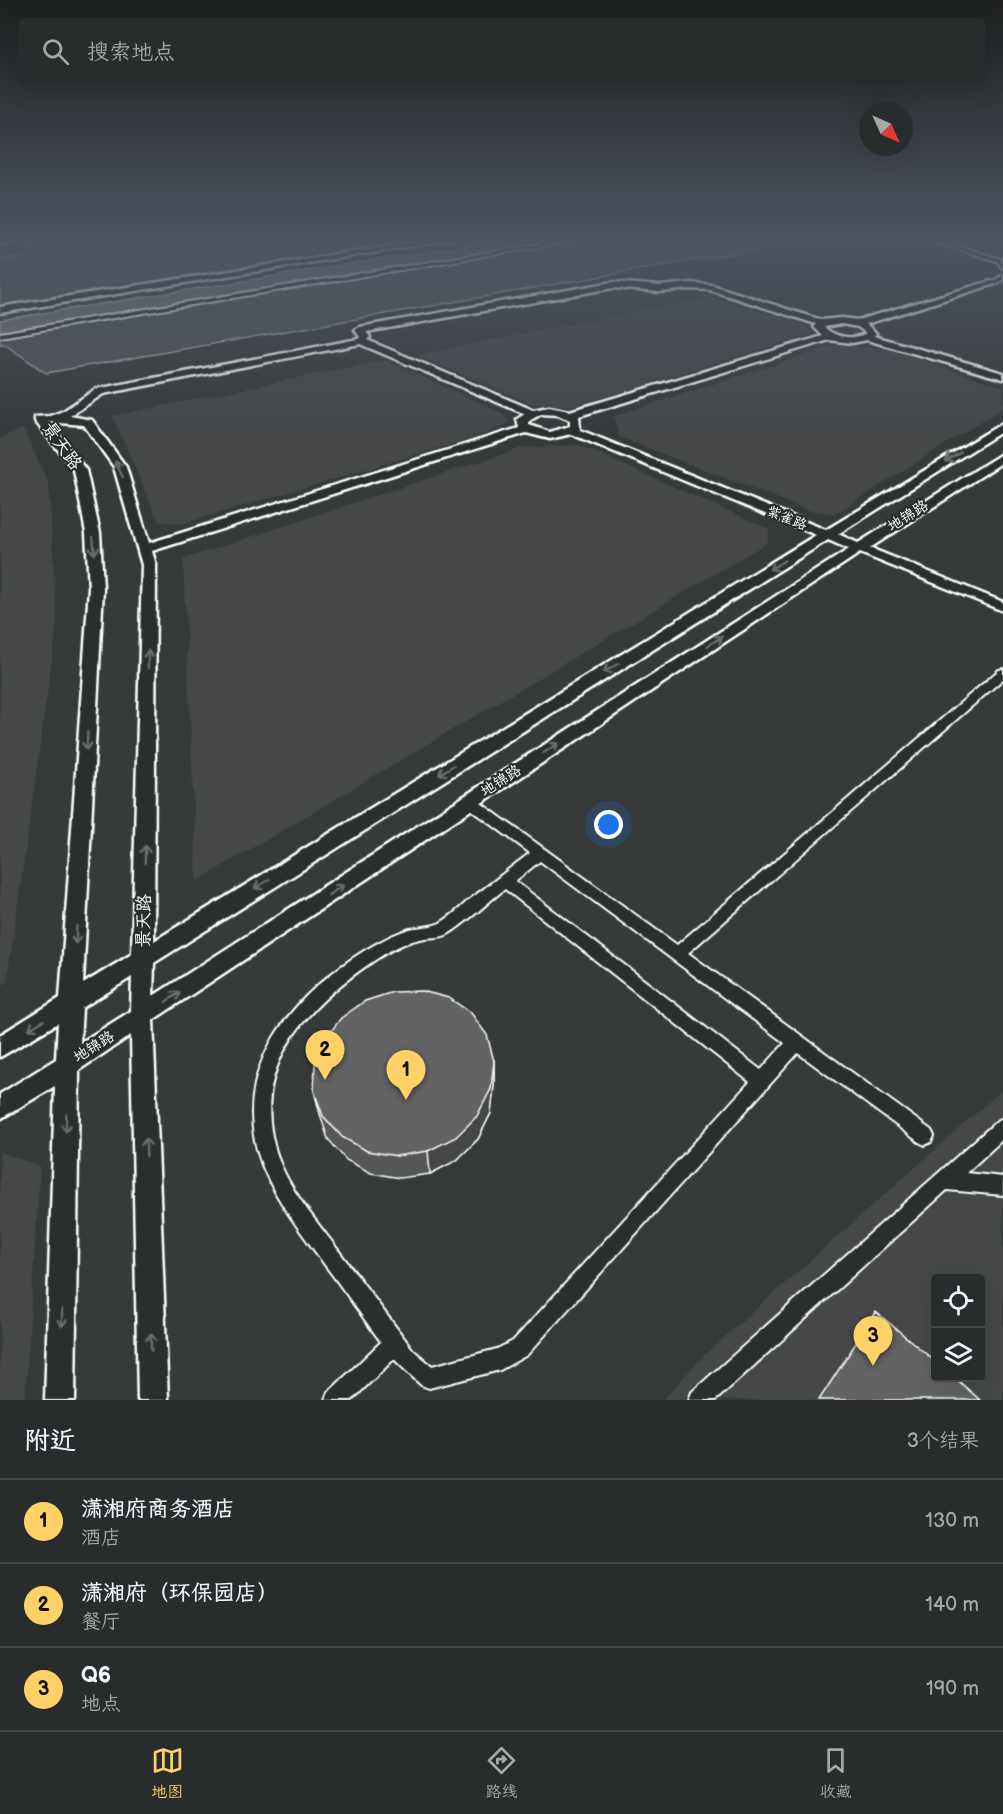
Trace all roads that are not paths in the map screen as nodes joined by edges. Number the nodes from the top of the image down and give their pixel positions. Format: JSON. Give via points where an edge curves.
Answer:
{"nodes":[{"id":1,"x":36,"y":304,"type":"edge"},
{"id":2,"x":186,"y":304,"type":"edge"},
{"id":3,"x":504,"y":304,"type":"edge"},
{"id":4,"x":763,"y":304,"type":"edge"},
{"id":5,"x":922,"y":304,"type":"edge"},
{"id":6,"x":0,"y":310,"type":"edge"},
{"id":7,"x":821,"y":323,"type":"junction"},
{"id":8,"x":859,"y":323,"type":"junction"},
{"id":9,"x":0,"y":335,"type":"edge"},
{"id":10,"x":829,"y":337,"type":"junction"},
{"id":11,"x":868,"y":337,"type":"junction"},
{"id":12,"x":361,"y":341,"type":"junction"},
{"id":13,"x":1003,"y":376,"type":"edge"},
{"id":14,"x":532,"y":413,"type":"junction"},
{"id":15,"x":570,"y":415,"type":"junction"},
{"id":16,"x":39,"y":419,"type":"junction"},
{"id":17,"x":1003,"y":426,"type":"edge"},
{"id":18,"x":527,"y":429,"type":"junction"},
{"id":19,"x":571,"y":430,"type":"junction"},
{"id":20,"x":1003,"y":457,"type":"edge"},
{"id":21,"x":827,"y":534,"type":"junction"},
{"id":22,"x":859,"y":547,"type":"junction"},
{"id":23,"x":145,"y":549,"type":"junction"},
{"id":24,"x":1003,"y":607,"type":"edge"},
{"id":25,"x":1003,"y":673,"type":"edge"},
{"id":26,"x":469,"y":801,"type":"junction"},
{"id":27,"x":540,"y":854,"type":"junction"},
{"id":28,"x":504,"y":880,"type":"junction"},
{"id":29,"x":677,"y":954,"type":"junction"},
{"id":30,"x":143,"y":957,"type":"junction"},
{"id":31,"x":73,"y":1002,"type":"junction"},
{"id":32,"x":142,"y":1018,"type":"junction"},
{"id":33,"x":797,"y":1042,"type":"junction"},
{"id":34,"x":0,"y":1047,"type":"edge"},
{"id":35,"x":68,"y":1064,"type":"junction"},
{"id":36,"x":762,"y":1081,"type":"junction"},
{"id":37,"x":0,"y":1108,"type":"edge"},
{"id":38,"x":1003,"y":1127,"type":"edge"},
{"id":39,"x":925,"y":1136,"type":"dead end"},
{"id":40,"x":944,"y":1180,"type":"junction"},
{"id":41,"x":1003,"y":1186,"type":"edge"},
{"id":42,"x":394,"y":1343,"type":"junction"},
{"id":43,"x":60,"y":1400,"type":"edge"},
{"id":44,"x":153,"y":1400,"type":"edge"},
{"id":45,"x":337,"y":1400,"type":"edge"},
{"id":46,"x":700,"y":1400,"type":"edge"}],
"edges":[{"from":1,"to":6,"type":"street"},
{"from":2,"to":9,"type":"street"},
{"from":3,"to":12,"type":"street","via":[[360,330],[365,337]]},
{"from":4,"to":7,"type":"street"},
{"from":5,"to":8,"type":"street"},
{"from":7,"to":8,"type":"street"},
{"from":7,"to":10,"type":"street","via":[[819,327]]},
{"from":8,"to":11,"type":"street","via":[[868,328]]},
{"from":10,"to":11,"type":"street"},
{"from":10,"to":15,"type":"street"},
{"from":11,"to":13,"type":"street"},
{"from":12,"to":14,"type":"street"},
{"from":12,"to":16,"type":"street","via":[[100,391],[67,413]]},
{"from":14,"to":15,"type":"street","via":[[555,411]]},
{"from":14,"to":18,"type":"street","via":[[523,419]]},
{"from":15,"to":19,"type":"street","via":[[577,422]]},
{"from":23,"to":16,"type":"street","name":"景天路","one_way":true,"via":[[120,467],[88,422]]},
{"from":16,"to":31,"type":"street","name":"景天路","one_way":true,"via":[[80,470],[95,563]]},
{"from":17,"to":21,"type":"street","name":"地锦路","one_way":true},
{"from":18,"to":19,"type":"street","via":[[549,435]]},
{"from":18,"to":23,"type":"street"},
{"from":19,"to":21,"type":"street","name":"紫雀路"},
{"from":20,"to":22,"type":"street","name":"地锦路"},
{"from":21,"to":22,"type":"street","name":"紫雀路"},
{"from":21,"to":30,"type":"street","name":"地锦路","one_way":true},
{"from":22,"to":24,"type":"street","name":"紫雀路"},
{"from":26,"to":22,"type":"street","name":"地锦路","one_way":true},
{"from":30,"to":23,"type":"street","name":"景天路","one_way":true,"via":[[149,565]]},
{"from":25,"to":29,"type":"street"},
{"from":26,"to":27,"type":"street"},
{"from":32,"to":26,"type":"street","name":"地锦路","one_way":true},
{"from":27,"to":28,"type":"street"},
{"from":27,"to":29,"type":"street"},
{"from":28,"to":36,"type":"street"},
{"from":28,"to":42,"type":"street","via":[[442,930],[398,938],[315,996],[295,1016],[274,1048],[263,1082],[260,1117],[271,1162],[285,1190]]},
{"from":29,"to":33,"type":"street"},
{"from":30,"to":31,"type":"street","name":"地锦路"},
{"from":30,"to":32,"type":"street","name":"景天路"},
{"from":31,"to":34,"type":"street","name":"地锦路","one_way":true},
{"from":31,"to":35,"type":"street","name":"景天路"},
{"from":32,"to":35,"type":"street","name":"地锦路"},
{"from":44,"to":32,"type":"street","name":"景天路","one_way":true},
{"from":33,"to":36,"type":"street"},
{"from":33,"to":39,"type":"street"},
{"from":35,"to":37,"type":"street","name":"地锦路"},
{"from":35,"to":43,"type":"street","name":"景天路","one_way":true},
{"from":36,"to":42,"type":"street","via":[[520,1348],[500,1359],[429,1377]]},
{"from":38,"to":40,"type":"street"},
{"from":40,"to":41,"type":"street"},
{"from":40,"to":46,"type":"street"},
{"from":42,"to":45,"type":"street"}]}
